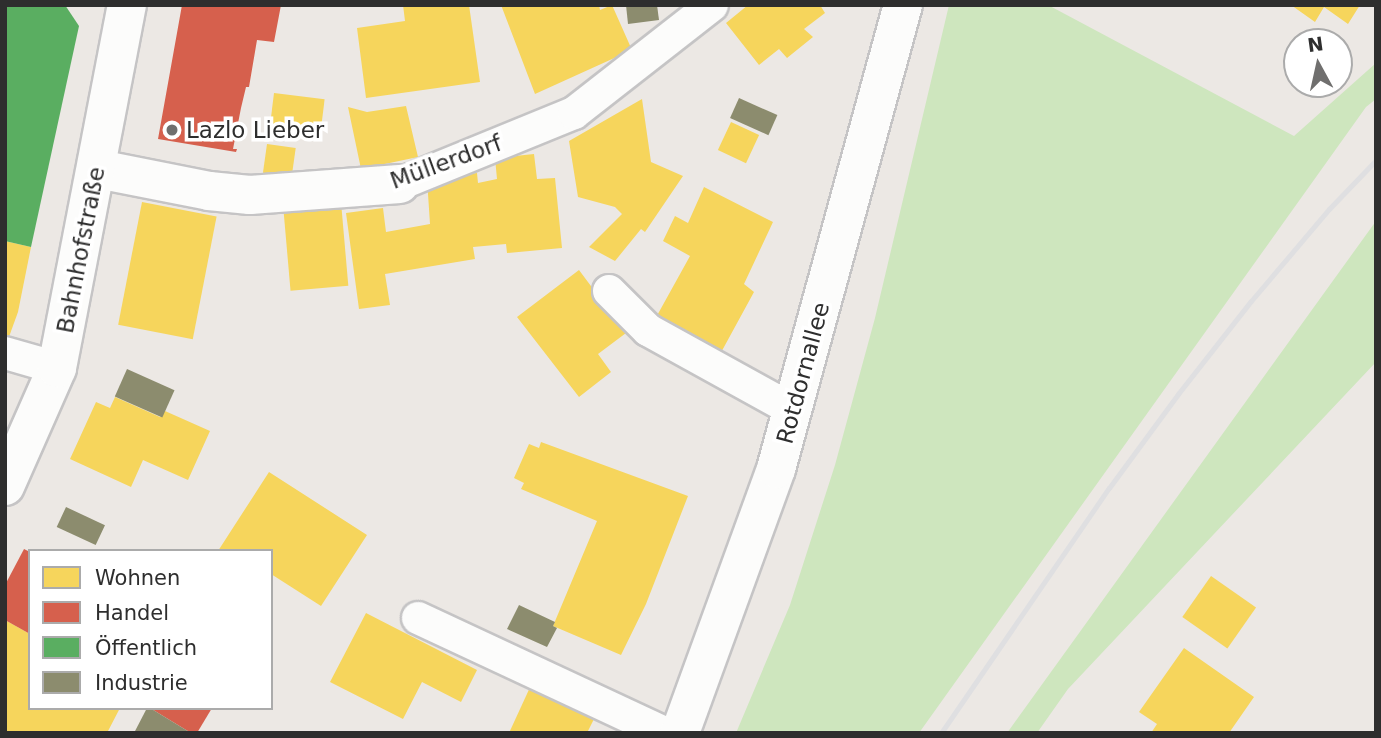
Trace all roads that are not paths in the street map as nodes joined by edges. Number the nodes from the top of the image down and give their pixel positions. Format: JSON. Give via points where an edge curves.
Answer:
{"nodes":[{"id":1,"x":127,"y":5,"type":"edge"},
{"id":2,"x":712,"y":5,"type":"edge"},
{"id":3,"x":903,"y":5,"type":"edge"},
{"id":4,"x":98,"y":169,"type":"junction"},
{"id":5,"x":400,"y":184,"type":"joint"},
{"id":6,"x":609,"y":291,"type":"dead end"},
{"id":7,"x":5,"y":353,"type":"edge"},
{"id":8,"x":57,"y":368,"type":"junction"},
{"id":9,"x":793,"y":410,"type":"junction"},
{"id":10,"x":5,"y":486,"type":"edge"},
{"id":11,"x":418,"y":618,"type":"dead end"},
{"id":12,"x":666,"y":733,"type":"edge"},
{"id":13,"x":680,"y":733,"type":"edge"}],
"edges":[{"from":1,"to":4,"type":"street","name":"Bahnhofstraße"},
{"from":2,"to":5,"type":"lane","name":"Müllerdorf","via":[[574,113]]},
{"from":3,"to":9,"type":"street","name":"Rotdornallee"},
{"from":4,"to":5,"type":"street","name":"Müllerdorf","via":[[250,195]]},
{"from":4,"to":8,"type":"street","name":"Bahnhofstraße"},
{"from":6,"to":9,"type":"lane","via":[[648,330]]},
{"from":7,"to":8,"type":"lane"},
{"from":8,"to":10,"type":"street","name":"Bahnhofstraße"},
{"from":9,"to":13,"type":"street","name":"Rotdornallee"},
{"from":11,"to":12,"type":"lane"}]}
